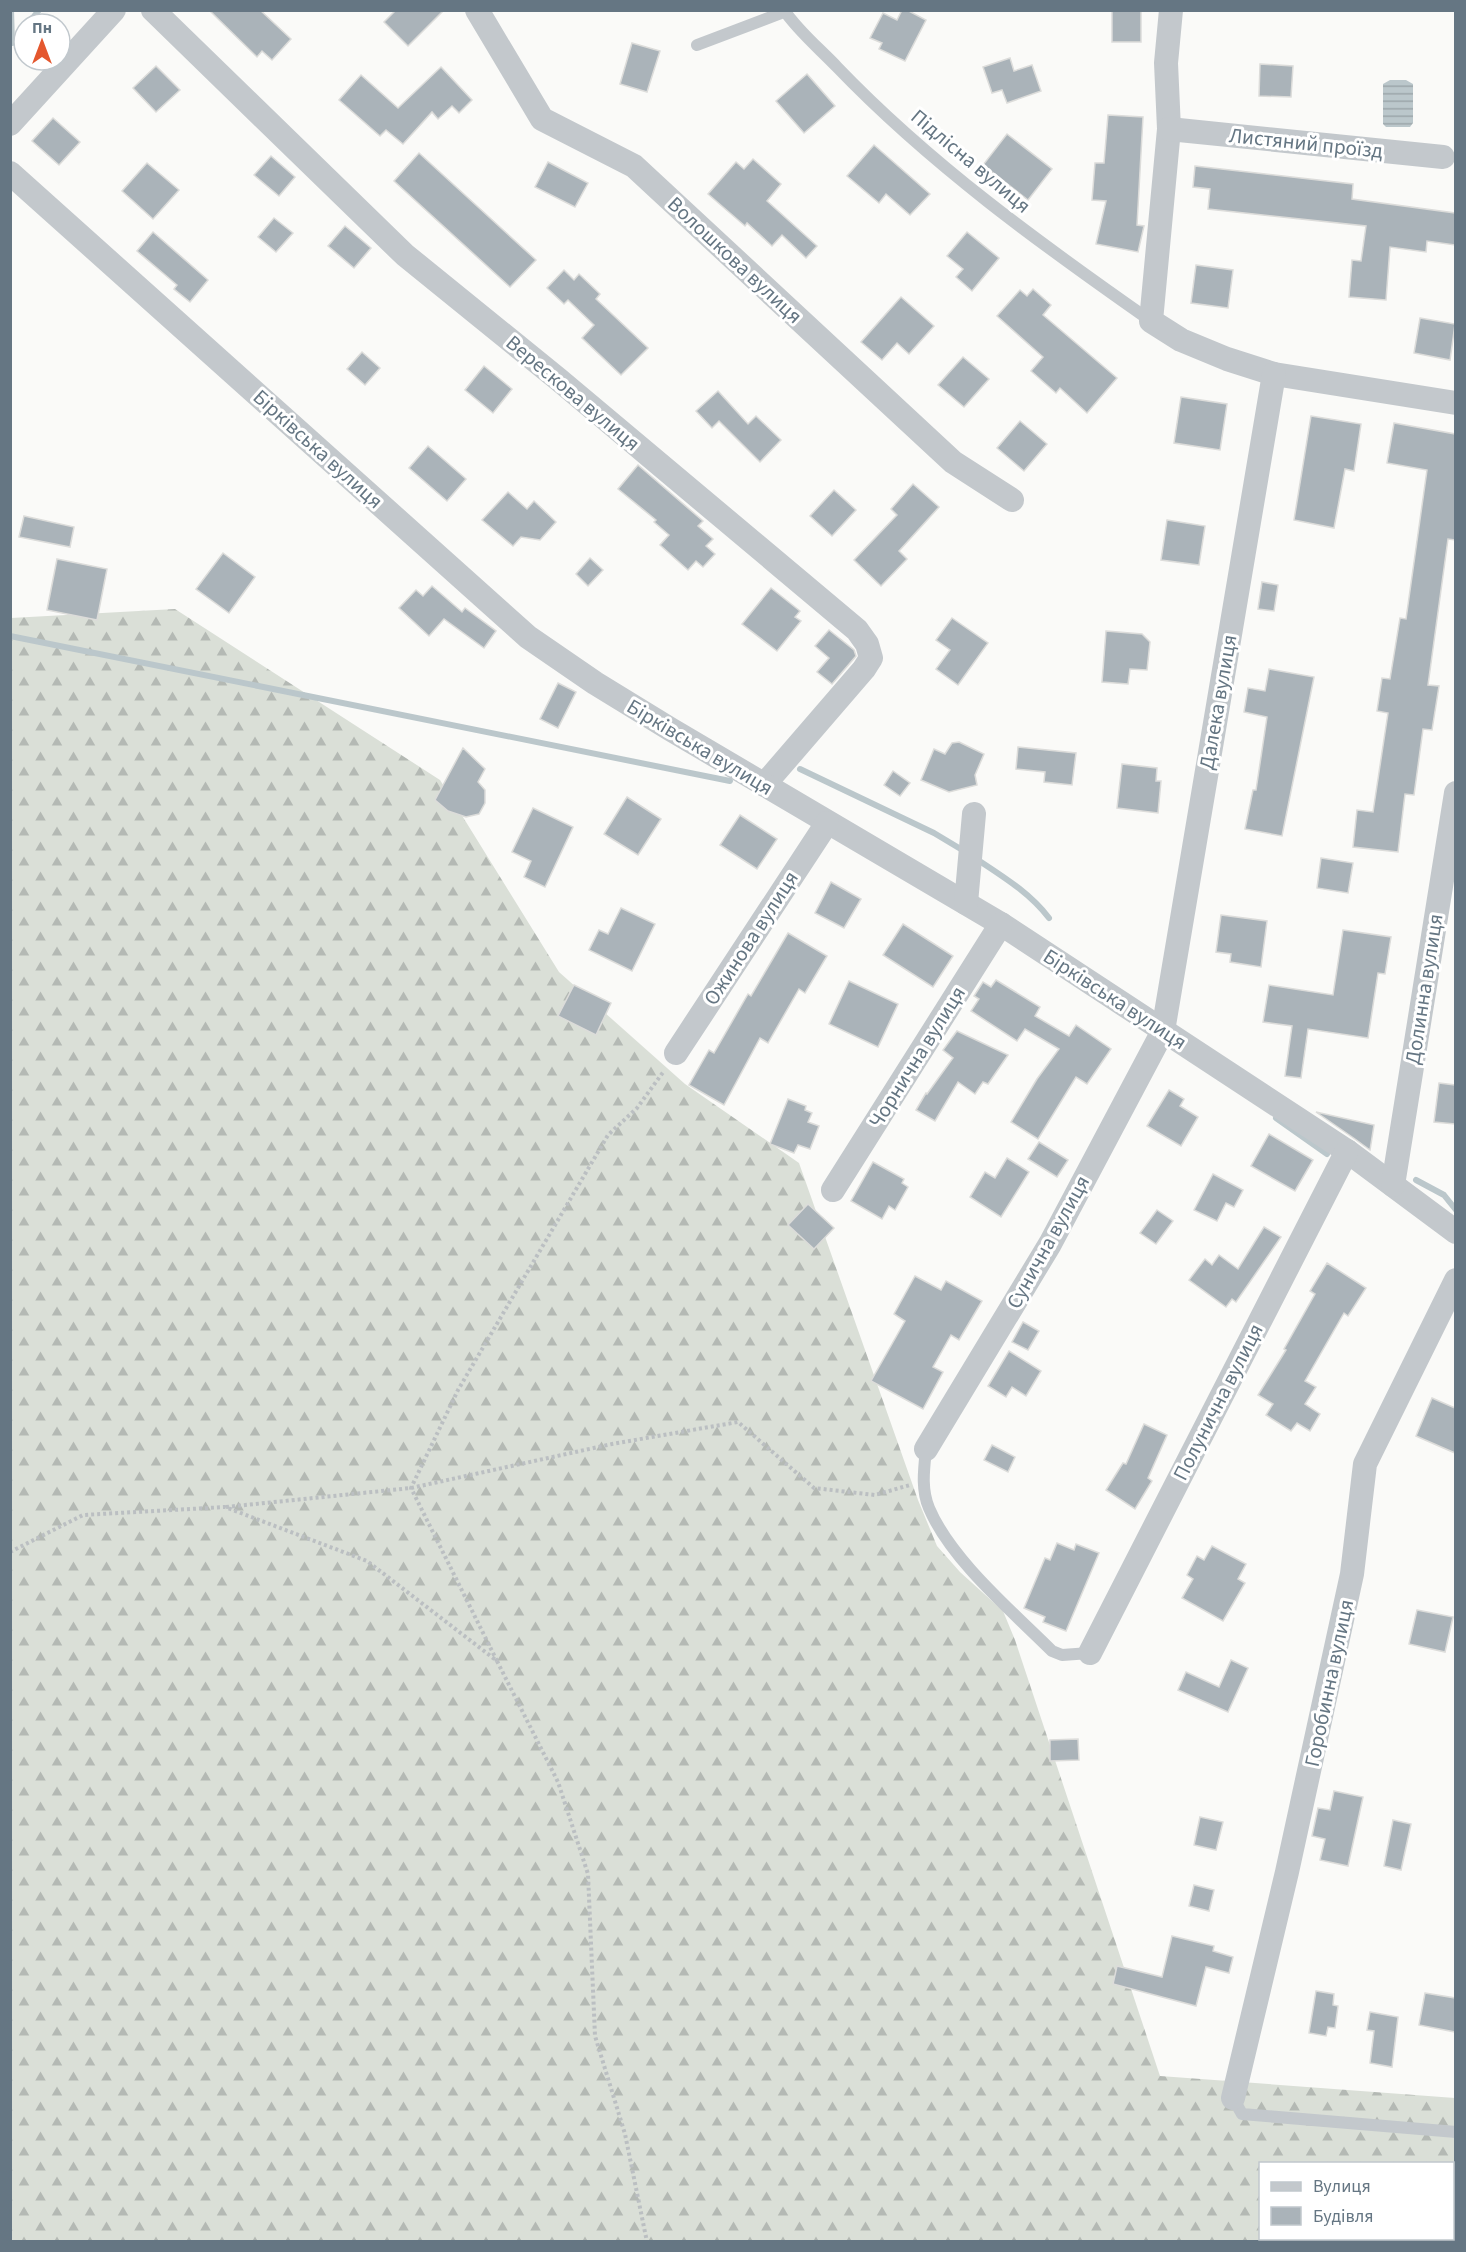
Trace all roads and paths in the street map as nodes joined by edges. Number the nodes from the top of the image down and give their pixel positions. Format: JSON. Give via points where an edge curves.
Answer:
{"nodes":[{"id":1,"x":114,"y":10,"type":"edge"},
{"id":2,"x":153,"y":10,"type":"edge"},
{"id":3,"x":477,"y":10,"type":"edge"},
{"id":4,"x":1171,"y":10,"type":"edge"},
{"id":5,"x":784,"y":11,"type":"edge"},
{"id":6,"x":697,"y":45,"type":"dead end"},
{"id":7,"x":10,"y":124,"type":"edge"},
{"id":8,"x":1169,"y":129,"type":"junction"},
{"id":9,"x":1443,"y":157,"type":"dead end"},
{"id":10,"x":10,"y":173,"type":"edge"},
{"id":11,"x":1152,"y":321,"type":"junction"},
{"id":12,"x":1274,"y":374,"type":"junction"},
{"id":13,"x":1455,"y":403,"type":"edge"},
{"id":14,"x":1011,"y":500,"type":"dead end"},
{"id":15,"x":764,"y":785,"type":"junction"},
{"id":16,"x":1455,"y":793,"type":"edge"},
{"id":17,"x":974,"y":814,"type":"dead end"},
{"id":18,"x":827,"y":823,"type":"junction"},
{"id":19,"x":966,"y":903,"type":"junction"},
{"id":20,"x":1001,"y":924,"type":"junction"},
{"id":21,"x":1163,"y":1031,"type":"junction"},
{"id":22,"x":676,"y":1053,"type":"joint"},
{"id":23,"x":1347,"y":1151,"type":"junction"},
{"id":24,"x":1393,"y":1185,"type":"junction"},
{"id":25,"x":833,"y":1190,"type":"dead end"},
{"id":26,"x":1455,"y":1232,"type":"edge"},
{"id":27,"x":1455,"y":1280,"type":"edge"},
{"id":28,"x":926,"y":1449,"type":"joint"},
{"id":29,"x":923,"y":1482,"type":"junction"},
{"id":30,"x":411,"y":1488,"type":"junction"},
{"id":31,"x":225,"y":1507,"type":"junction"},
{"id":32,"x":10,"y":1552,"type":"edge"},
{"id":33,"x":1090,"y":1653,"type":"joint"},
{"id":34,"x":497,"y":1662,"type":"junction"},
{"id":35,"x":1233,"y":2098,"type":"joint"},
{"id":36,"x":1455,"y":2132,"type":"edge"},
{"id":37,"x":647,"y":2241,"type":"edge"}],
"edges":[{"from":1,"to":7,"type":"street"},
{"from":2,"to":15,"type":"street","name":"Верескова вулиця","via":[[405,255],[857,630],[871,658]]},
{"from":3,"to":14,"type":"street","name":"Волошкова вулиця","via":[[542,119],[634,166],[953,462]]},
{"from":4,"to":8,"type":"street","via":[[1166,63]]},
{"from":5,"to":6,"type":"lane"},
{"from":5,"to":11,"type":"lane","name":"Підлісна вулиця","via":[[913,140],[1043,245]]},
{"from":8,"to":9,"type":"street","name":"Листяний проїзд"},
{"from":8,"to":11,"type":"street"},
{"from":10,"to":15,"type":"street","name":"Бірківська вулиця","via":[[528,637],[595,683]]},
{"from":11,"to":12,"type":"street","via":[[1180,340]]},
{"from":12,"to":13,"type":"street"},
{"from":12,"to":21,"type":"street","name":"Далека вулиця"},
{"from":15,"to":18,"type":"street","name":"Бірківська вулиця"},
{"from":16,"to":24,"type":"street","name":"Долинна вулиця"},
{"from":17,"to":19,"type":"street"},
{"from":18,"to":19,"type":"street","name":"Бірківська вулиця"},
{"from":18,"to":22,"type":"street","name":"Ожинова вулиця"},
{"from":19,"to":20,"type":"street","name":"Бірківська вулиця"},
{"from":20,"to":21,"type":"street","name":"Бірківська вулиця"},
{"from":20,"to":25,"type":"street","name":"Чорнична вулиця"},
{"from":21,"to":23,"type":"street","name":"Бірківська вулиця"},
{"from":21,"to":28,"type":"street","name":"Сунична вулиця","via":[[1050,1244]]},
{"from":22,"to":30,"type":"path","via":[[637,1108],[608,1135],[458,1390]]},
{"from":23,"to":24,"type":"street","name":"Бірківська вулиця"},
{"from":23,"to":33,"type":"street","name":"Полунична вулиця"},
{"from":24,"to":26,"type":"street","name":"Бірківська вулиця"},
{"from":27,"to":35,"type":"street","name":"Горобинна вулиця","via":[[1365,1464],[1352,1574]]},
{"from":28,"to":29,"type":"lane"},
{"from":29,"to":30,"type":"path","via":[[875,1495],[814,1488],[738,1422],[612,1444]]},
{"from":29,"to":33,"type":"lane","via":[[928,1508],[945,1536],[993,1593],[1052,1650],[1062,1655]]},
{"from":30,"to":31,"type":"path"},
{"from":30,"to":34,"type":"path"},
{"from":31,"to":32,"type":"path","via":[[82,1515]]},
{"from":31,"to":34,"type":"path","via":[[367,1561]]},
{"from":34,"to":37,"type":"path","via":[[558,1782],[588,1874],[595,2036],[625,2134]]},
{"from":35,"to":36,"type":"lane","via":[[1242,2114]]}]}
